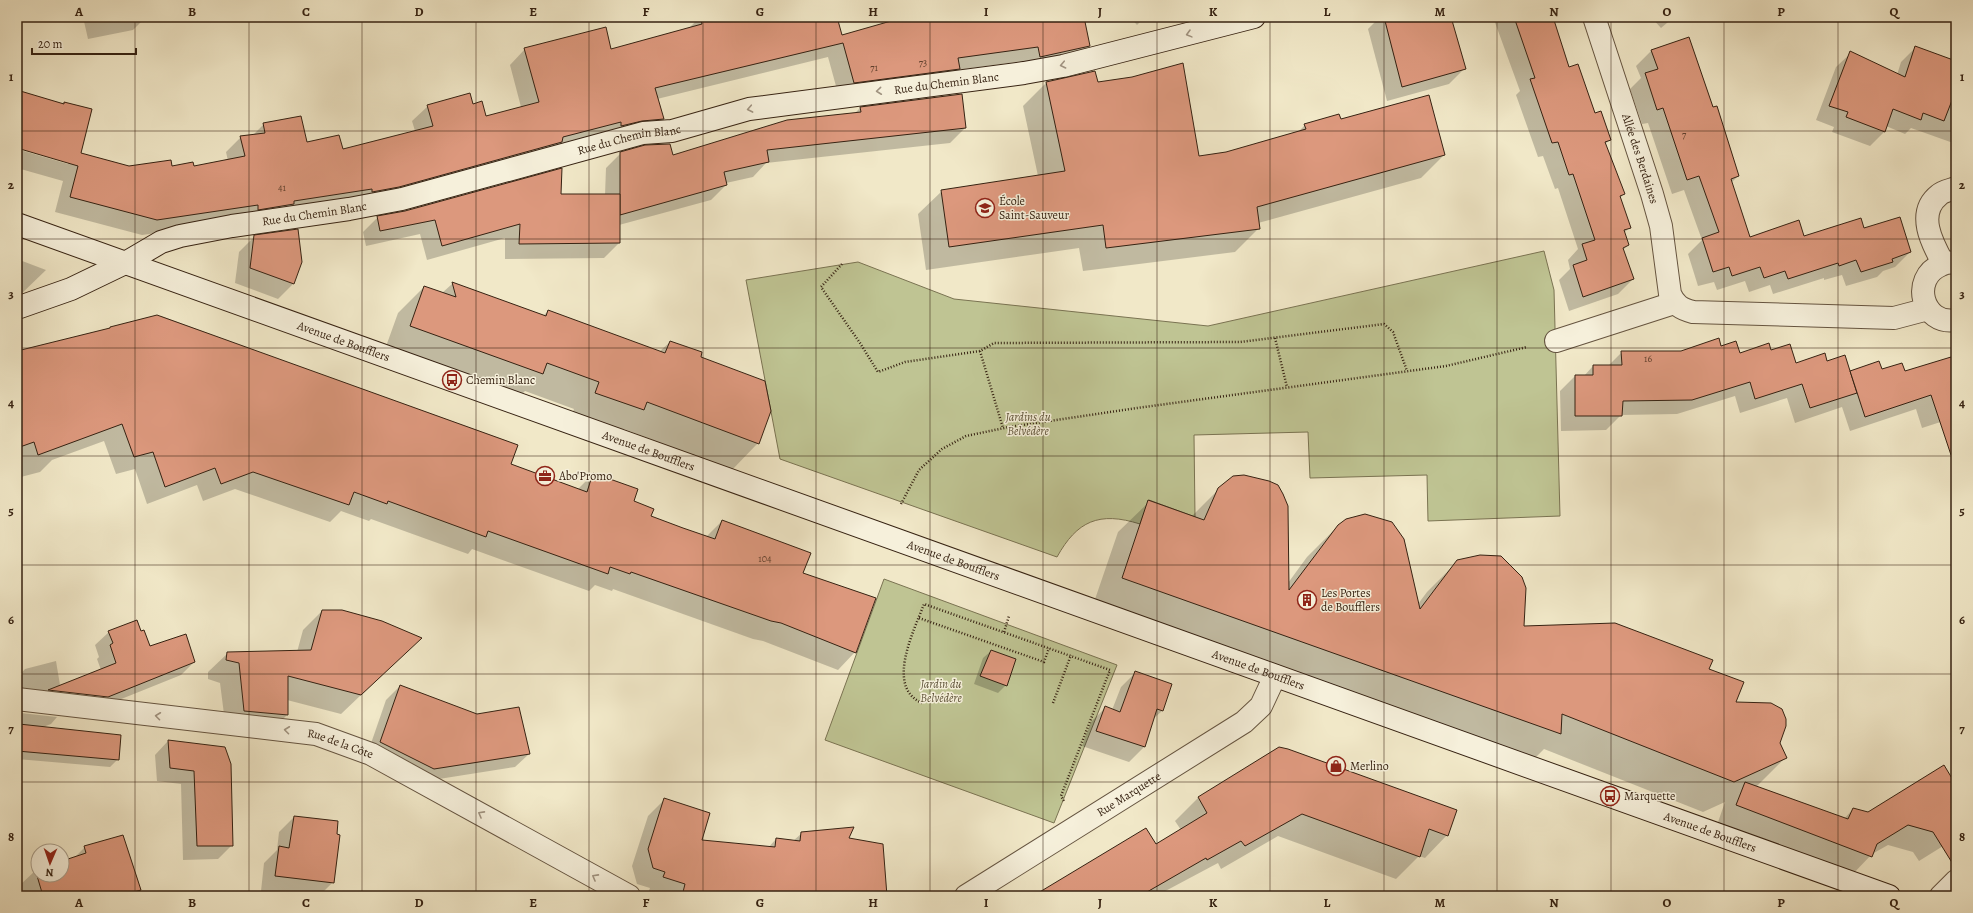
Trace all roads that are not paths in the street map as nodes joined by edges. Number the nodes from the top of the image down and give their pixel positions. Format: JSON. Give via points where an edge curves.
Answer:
{"nodes":[{"id":1,"x":1254,"y":17,"type":"edge"},
{"id":2,"x":1594,"y":17,"type":"edge"},
{"id":3,"x":1956,"y":188,"type":"edge"},
{"id":4,"x":17,"y":224,"type":"edge"},
{"id":5,"x":127,"y":262,"type":"junction"},
{"id":6,"x":1950,"y":263,"type":"edge"},
{"id":7,"x":1674,"y":303,"type":"junction"},
{"id":8,"x":17,"y":308,"type":"edge"},
{"id":9,"x":1928,"y":309,"type":"junction"},
{"id":10,"x":1956,"y":320,"type":"edge"},
{"id":11,"x":1556,"y":341,"type":"road end"},
{"id":12,"x":1275,"y":676,"type":"junction"},
{"id":13,"x":17,"y":699,"type":"edge"},
{"id":14,"x":1956,"y":881,"type":"edge"},
{"id":15,"x":629,"y":896,"type":"edge"},
{"id":16,"x":966,"y":896,"type":"edge"},
{"id":17,"x":1889,"y":896,"type":"edge"},
{"id":18,"x":1941,"y":896,"type":"edge"}],
"edges":[{"from":1,"to":5,"type":"street","name":"Rue du Chemin Blanc","one_way":true,"via":[[1032,72],[749,109],[672,131],[643,133],[402,199],[349,210],[180,236],[161,242]]},
{"from":2,"to":7,"type":"street","name":"Allée des Berdaines","via":[[1652,194],[1662,232],[1670,294]]},
{"from":3,"to":6,"type":"street","via":[[1940,194],[1928,205],[1926,220],[1936,250]]},
{"from":4,"to":5,"type":"street","name":"Avenue de Boufflers"},
{"from":5,"to":8,"type":"street","name":"Rue du Chemin Blanc","via":[[53,297]]},
{"from":5,"to":12,"type":"street","name":"Avenue de Boufflers"},
{"from":6,"to":9,"type":"street","via":[[1935,267],[1923,282],[1922,292]]},
{"from":7,"to":9,"type":"street","via":[[1693,312],[1894,318]]},
{"from":7,"to":11,"type":"street"},
{"from":9,"to":10,"type":"street","via":[[1944,320]]},
{"from":12,"to":16,"type":"street","name":"Rue Marquette","via":[[1261,706],[1244,722]]},
{"from":12,"to":17,"type":"street","name":"Avenue de Boufflers"},
{"from":15,"to":13,"type":"street","name":"Rue de la Côte","one_way":true,"via":[[371,754],[324,736]]},
{"from":14,"to":18,"type":"street"}]}
